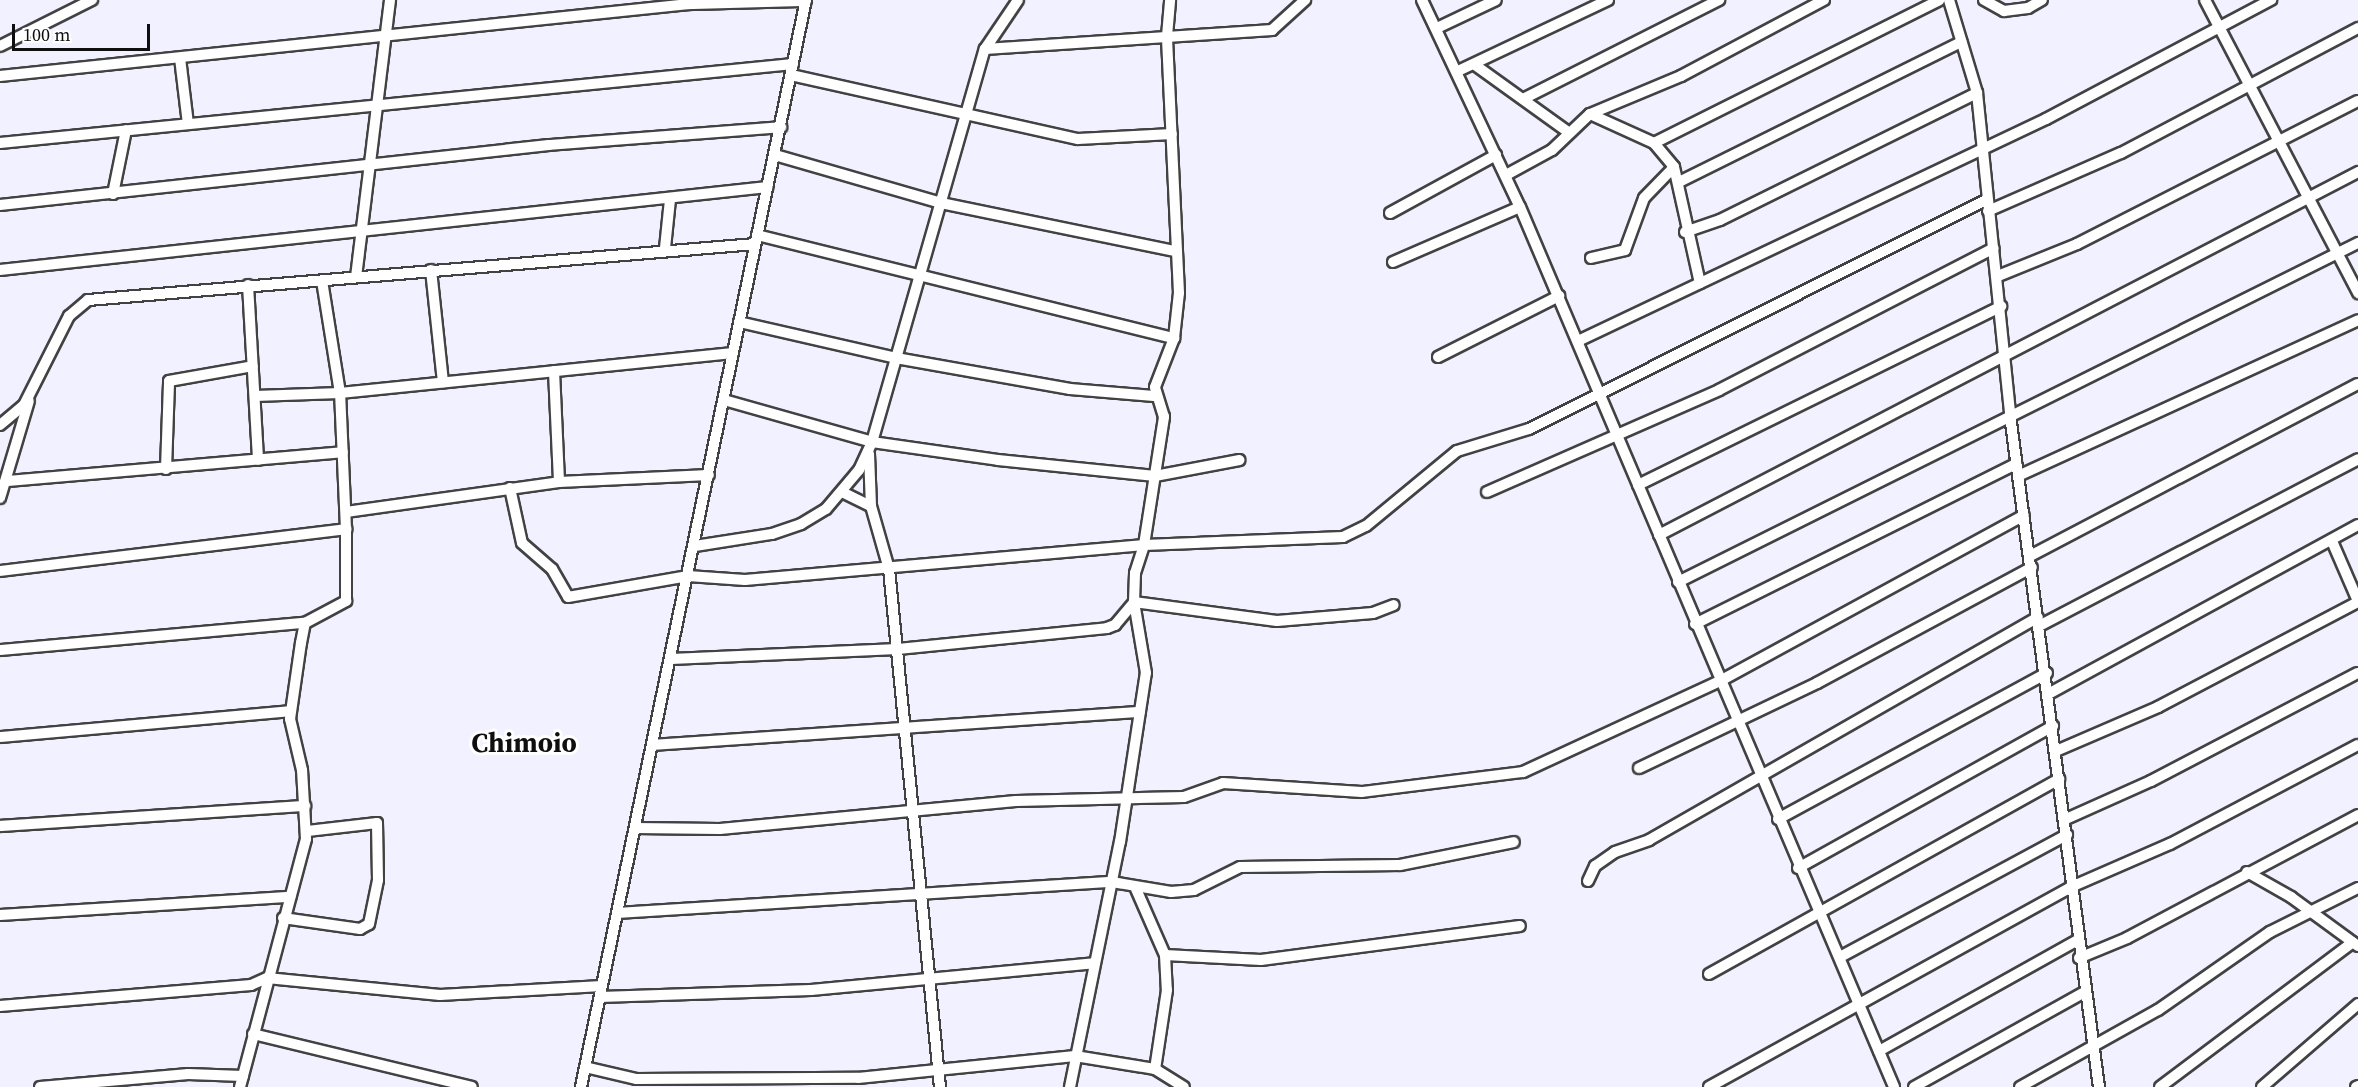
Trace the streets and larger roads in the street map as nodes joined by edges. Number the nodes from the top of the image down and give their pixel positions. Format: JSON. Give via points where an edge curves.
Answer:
{"nodes":[{"id":1,"x":92,"y":0,"type":"edge"},
{"id":2,"x":390,"y":0,"type":"edge"},
{"id":3,"x":1018,"y":0,"type":"edge"},
{"id":4,"x":1170,"y":0,"type":"edge"},
{"id":5,"x":1305,"y":0,"type":"edge"},
{"id":6,"x":1422,"y":0,"type":"edge"},
{"id":7,"x":1496,"y":0,"type":"edge"},
{"id":8,"x":1608,"y":0,"type":"edge"},
{"id":9,"x":1719,"y":0,"type":"edge"},
{"id":10,"x":1824,"y":0,"type":"edge"},
{"id":11,"x":1938,"y":0,"type":"edge"},
{"id":12,"x":1949,"y":0,"type":"edge"},
{"id":13,"x":1984,"y":0,"type":"edge"},
{"id":14,"x":2042,"y":0,"type":"edge"},
{"id":15,"x":2205,"y":0,"type":"edge"},
{"id":16,"x":2271,"y":0,"type":"edge"},
{"id":17,"x":806,"y":1,"type":"edge"},
{"id":18,"x":2219,"y":27,"type":"junction"},
{"id":19,"x":1437,"y":28,"type":"junction"},
{"id":20,"x":2358,"y":28,"type":"edge"},
{"id":21,"x":1167,"y":36,"type":"junction"},
{"id":22,"x":385,"y":37,"type":"junction"},
{"id":23,"x":1961,"y":42,"type":"junction"},
{"id":24,"x":0,"y":46,"type":"edge"},
{"id":25,"x":985,"y":49,"type":"junction"},
{"id":26,"x":180,"y":58,"type":"junction"},
{"id":27,"x":1475,"y":65,"type":"junction"},
{"id":28,"x":792,"y":69,"type":"junction"},
{"id":29,"x":1458,"y":71,"type":"junction"},
{"id":30,"x":0,"y":76,"type":"edge"},
{"id":31,"x":2247,"y":86,"type":"junction"},
{"id":32,"x":1977,"y":93,"type":"junction"},
{"id":33,"x":1523,"y":99,"type":"junction"},
{"id":34,"x":2358,"y":101,"type":"edge"},
{"id":35,"x":375,"y":104,"type":"junction"},
{"id":36,"x":1590,"y":114,"type":"junction"},
{"id":37,"x":963,"y":115,"type":"junction"},
{"id":38,"x":188,"y":124,"type":"junction"},
{"id":39,"x":780,"y":127,"type":"junction"},
{"id":40,"x":126,"y":130,"type":"junction"},
{"id":41,"x":1568,"y":131,"type":"junction"},
{"id":42,"x":1172,"y":134,"type":"junction"},
{"id":43,"x":2277,"y":141,"type":"junction"},
{"id":44,"x":0,"y":143,"type":"edge"},
{"id":45,"x":1654,"y":143,"type":"junction"},
{"id":46,"x":1980,"y":147,"type":"junction"},
{"id":47,"x":775,"y":154,"type":"junction"},
{"id":48,"x":1496,"y":155,"type":"junction"},
{"id":49,"x":370,"y":164,"type":"junction"},
{"id":50,"x":1674,"y":167,"type":"junction"},
{"id":51,"x":2358,"y":172,"type":"edge"},
{"id":52,"x":1506,"y":175,"type":"junction"},
{"id":53,"x":1681,"y":181,"type":"junction"},
{"id":54,"x":768,"y":187,"type":"junction"},
{"id":55,"x":113,"y":194,"type":"junction"},
{"id":56,"x":2307,"y":197,"type":"junction"},
{"id":57,"x":670,"y":200,"type":"junction"},
{"id":58,"x":941,"y":203,"type":"junction"},
{"id":59,"x":0,"y":205,"type":"edge"},
{"id":60,"x":1987,"y":205,"type":"junction"},
{"id":61,"x":1520,"y":207,"type":"junction"},
{"id":62,"x":1390,"y":213,"type":"dead end"},
{"id":63,"x":358,"y":230,"type":"junction"},
{"id":64,"x":1685,"y":232,"type":"junction"},
{"id":65,"x":756,"y":239,"type":"junction"},
{"id":66,"x":2358,"y":243,"type":"edge"},
{"id":67,"x":665,"y":248,"type":"junction"},
{"id":68,"x":1994,"y":248,"type":"junction"},
{"id":69,"x":1175,"y":251,"type":"junction"},
{"id":70,"x":2337,"y":255,"type":"junction"},
{"id":71,"x":1591,"y":258,"type":"dead end"},
{"id":72,"x":1393,"y":262,"type":"dead end"},
{"id":73,"x":0,"y":270,"type":"edge"},
{"id":74,"x":431,"y":270,"type":"junction"},
{"id":75,"x":1998,"y":276,"type":"junction"},
{"id":76,"x":356,"y":277,"type":"junction"},
{"id":77,"x":918,"y":277,"type":"junction"},
{"id":78,"x":322,"y":280,"type":"junction"},
{"id":79,"x":1700,"y":283,"type":"junction"},
{"id":80,"x":248,"y":285,"type":"junction"},
{"id":81,"x":2358,"y":293,"type":"edge"},
{"id":82,"x":1559,"y":296,"type":"junction"},
{"id":83,"x":2001,"y":306,"type":"junction"},
{"id":84,"x":2358,"y":320,"type":"edge"},
{"id":85,"x":739,"y":322,"type":"junction"},
{"id":86,"x":1174,"y":338,"type":"junction"},
{"id":87,"x":1578,"y":341,"type":"junction"},
{"id":88,"x":733,"y":353,"type":"junction"},
{"id":89,"x":2005,"y":354,"type":"junction"},
{"id":90,"x":1438,"y":357,"type":"dead end"},
{"id":91,"x":896,"y":358,"type":"junction"},
{"id":92,"x":253,"y":366,"type":"junction"},
{"id":93,"x":554,"y":371,"type":"junction"},
{"id":94,"x":443,"y":382,"type":"junction"},
{"id":95,"x":2358,"y":384,"type":"edge"},
{"id":96,"x":1600,"y":392,"type":"junction"},
{"id":97,"x":340,"y":393,"type":"junction"},
{"id":98,"x":30,"y":395,"type":"junction"},
{"id":99,"x":255,"y":396,"type":"junction"},
{"id":100,"x":1154,"y":396,"type":"junction"},
{"id":101,"x":724,"y":400,"type":"junction"},
{"id":102,"x":2010,"y":415,"type":"junction"},
{"id":103,"x":0,"y":425,"type":"edge"},
{"id":104,"x":1617,"y":434,"type":"junction"},
{"id":105,"x":870,"y":447,"type":"junction"},
{"id":106,"x":343,"y":452,"type":"junction"},
{"id":107,"x":2358,"y":459,"type":"edge"},
{"id":108,"x":258,"y":460,"type":"junction"},
{"id":109,"x":1240,"y":460,"type":"dead end"},
{"id":110,"x":2016,"y":464,"type":"junction"},
{"id":111,"x":10,"y":468,"type":"junction"},
{"id":112,"x":166,"y":469,"type":"junction"},
{"id":113,"x":709,"y":475,"type":"junction"},
{"id":114,"x":1155,"y":476,"type":"junction"},
{"id":115,"x":2018,"y":476,"type":"junction"},
{"id":116,"x":21,"y":477,"type":"junction"},
{"id":117,"x":7,"y":481,"type":"junction"},
{"id":118,"x":559,"y":482,"type":"junction"},
{"id":119,"x":1638,"y":485,"type":"junction"},
{"id":120,"x":510,"y":488,"type":"junction"},
{"id":121,"x":1487,"y":492,"type":"dead end"},
{"id":122,"x":844,"y":494,"type":"junction"},
{"id":123,"x":0,"y":498,"type":"edge"},
{"id":124,"x":871,"y":506,"type":"junction"},
{"id":125,"x":346,"y":512,"type":"junction"},
{"id":126,"x":2024,"y":515,"type":"junction"},
{"id":127,"x":2358,"y":525,"type":"edge"},
{"id":128,"x":346,"y":529,"type":"junction"},
{"id":129,"x":1659,"y":535,"type":"junction"},
{"id":130,"x":2332,"y":541,"type":"junction"},
{"id":131,"x":1144,"y":545,"type":"junction"},
{"id":132,"x":694,"y":546,"type":"junction"},
{"id":133,"x":2031,"y":562,"type":"junction"},
{"id":134,"x":889,"y":569,"type":"junction"},
{"id":135,"x":0,"y":571,"type":"edge"},
{"id":136,"x":688,"y":576,"type":"junction"},
{"id":137,"x":1678,"y":582,"type":"junction"},
{"id":138,"x":2358,"y":601,"type":"edge"},
{"id":139,"x":1134,"y":602,"type":"junction"},
{"id":140,"x":1394,"y":605,"type":"dead end"},
{"id":141,"x":2039,"y":622,"type":"junction"},
{"id":142,"x":305,"y":623,"type":"junction"},
{"id":143,"x":1695,"y":624,"type":"junction"},
{"id":144,"x":898,"y":649,"type":"junction"},
{"id":145,"x":0,"y":650,"type":"edge"},
{"id":146,"x":671,"y":659,"type":"junction"},
{"id":147,"x":2047,"y":673,"type":"junction"},
{"id":148,"x":2358,"y":673,"type":"edge"},
{"id":149,"x":1720,"y":681,"type":"junction"},
{"id":150,"x":2050,"y":693,"type":"junction"},
{"id":151,"x":290,"y":711,"type":"junction"},
{"id":152,"x":1140,"y":712,"type":"junction"},
{"id":153,"x":1737,"y":722,"type":"junction"},
{"id":154,"x":2054,"y":726,"type":"junction"},
{"id":155,"x":903,"y":728,"type":"junction"},
{"id":156,"x":0,"y":737,"type":"edge"},
{"id":157,"x":653,"y":745,"type":"junction"},
{"id":158,"x":2358,"y":745,"type":"edge"},
{"id":159,"x":2056,"y":751,"type":"junction"},
{"id":160,"x":1639,"y":768,"type":"dead end"},
{"id":161,"x":1758,"y":773,"type":"junction"},
{"id":162,"x":2059,"y":779,"type":"junction"},
{"id":163,"x":1127,"y":798,"type":"junction"},
{"id":164,"x":305,"y":806,"type":"junction"},
{"id":165,"x":912,"y":814,"type":"junction"},
{"id":166,"x":2358,"y":816,"type":"edge"},
{"id":167,"x":1778,"y":819,"type":"junction"},
{"id":168,"x":2066,"y":819,"type":"junction"},
{"id":169,"x":0,"y":826,"type":"edge"},
{"id":170,"x":635,"y":828,"type":"junction"},
{"id":171,"x":307,"y":831,"type":"junction"},
{"id":172,"x":2067,"y":835,"type":"junction"},
{"id":173,"x":1514,"y":842,"type":"dead end"},
{"id":174,"x":1798,"y":868,"type":"junction"},
{"id":175,"x":2247,"y":872,"type":"junction"},
{"id":176,"x":1588,"y":881,"type":"dead end"},
{"id":177,"x":1112,"y":882,"type":"junction"},
{"id":178,"x":2071,"y":887,"type":"junction"},
{"id":179,"x":2358,"y":888,"type":"edge"},
{"id":180,"x":1136,"y":889,"type":"junction"},
{"id":181,"x":919,"y":895,"type":"junction"},
{"id":182,"x":290,"y":897,"type":"junction"},
{"id":183,"x":1818,"y":910,"type":"junction"},
{"id":184,"x":617,"y":913,"type":"junction"},
{"id":185,"x":2313,"y":913,"type":"junction"},
{"id":186,"x":0,"y":915,"type":"edge"},
{"id":187,"x":284,"y":918,"type":"junction"},
{"id":188,"x":1520,"y":926,"type":"dead end"},
{"id":189,"x":2078,"y":940,"type":"junction"},
{"id":190,"x":2356,"y":944,"type":"edge"},
{"id":191,"x":1165,"y":955,"type":"junction"},
{"id":192,"x":1840,"y":957,"type":"junction"},
{"id":193,"x":2079,"y":958,"type":"junction"},
{"id":194,"x":1094,"y":963,"type":"junction"},
{"id":195,"x":1709,"y":974,"type":"dead end"},
{"id":196,"x":267,"y":978,"type":"junction"},
{"id":197,"x":927,"y":980,"type":"junction"},
{"id":198,"x":601,"y":991,"type":"junction"},
{"id":199,"x":2084,"y":993,"type":"junction"},
{"id":200,"x":2358,"y":1004,"type":"edge"},
{"id":201,"x":1860,"y":1005,"type":"junction"},
{"id":202,"x":0,"y":1006,"type":"edge"},
{"id":203,"x":253,"y":1034,"type":"junction"},
{"id":204,"x":2092,"y":1047,"type":"junction"},
{"id":205,"x":1879,"y":1051,"type":"junction"},
{"id":206,"x":1075,"y":1056,"type":"junction"},
{"id":207,"x":585,"y":1067,"type":"junction"},
{"id":208,"x":937,"y":1067,"type":"junction"},
{"id":209,"x":1155,"y":1069,"type":"junction"},
{"id":210,"x":241,"y":1082,"type":"edge"},
{"id":211,"x":40,"y":1087,"type":"edge"},
{"id":212,"x":472,"y":1087,"type":"edge"},
{"id":213,"x":581,"y":1087,"type":"edge"},
{"id":214,"x":940,"y":1087,"type":"edge"},
{"id":215,"x":1070,"y":1087,"type":"edge"},
{"id":216,"x":1184,"y":1087,"type":"edge"},
{"id":217,"x":1709,"y":1087,"type":"edge"},
{"id":218,"x":1894,"y":1087,"type":"edge"},
{"id":219,"x":1914,"y":1087,"type":"edge"},
{"id":220,"x":2020,"y":1087,"type":"edge"},
{"id":221,"x":2099,"y":1087,"type":"edge"},
{"id":222,"x":2160,"y":1087,"type":"edge"},
{"id":223,"x":2262,"y":1087,"type":"edge"}],
"edges":[{"from":1,"to":24,"type":"street"},
{"from":2,"to":22,"type":"street"},
{"from":3,"to":25,"type":"street"},
{"from":4,"to":21,"type":"street"},
{"from":5,"to":21,"type":"street","via":[[1272,30]]},
{"from":6,"to":19,"type":"street"},
{"from":7,"to":19,"type":"street"},
{"from":8,"to":27,"type":"street"},
{"from":9,"to":33,"type":"street"},
{"from":10,"to":36,"type":"street","via":[[1681,76]]},
{"from":11,"to":45,"type":"street"},
{"from":12,"to":23,"type":"street"},
{"from":13,"to":14,"type":"street","via":[[2004,11],[2028,8]]},
{"from":15,"to":18,"type":"street"},
{"from":16,"to":18,"type":"street"},
{"from":17,"to":22,"type":"street","via":[[689,4]]},
{"from":17,"to":28,"type":"street"},
{"from":18,"to":31,"type":"street"},
{"from":18,"to":46,"type":"street","via":[[2046,119]]},
{"from":19,"to":29,"type":"street"},
{"from":20,"to":31,"type":"street"},
{"from":21,"to":25,"type":"street"},
{"from":21,"to":42,"type":"street"},
{"from":22,"to":26,"type":"street"},
{"from":22,"to":35,"type":"street"},
{"from":23,"to":32,"type":"street"},
{"from":23,"to":53,"type":"street"},
{"from":25,"to":37,"type":"street"},
{"from":26,"to":30,"type":"street"},
{"from":26,"to":38,"type":"street"},
{"from":27,"to":29,"type":"street"},
{"from":27,"to":33,"type":"street"},
{"from":28,"to":35,"type":"street"},
{"from":28,"to":37,"type":"street"},
{"from":28,"to":39,"type":"street"},
{"from":29,"to":48,"type":"street"},
{"from":31,"to":43,"type":"street"},
{"from":31,"to":60,"type":"street","via":[[2089,169]]},
{"from":32,"to":46,"type":"street"},
{"from":32,"to":64,"type":"street","via":[[1720,220]]},
{"from":33,"to":41,"type":"street"},
{"from":34,"to":43,"type":"street"},
{"from":35,"to":38,"type":"street"},
{"from":35,"to":49,"type":"street"},
{"from":36,"to":41,"type":"street"},
{"from":36,"to":45,"type":"street"},
{"from":37,"to":42,"type":"street","via":[[1078,140]]},
{"from":37,"to":58,"type":"street"},
{"from":38,"to":40,"type":"street"},
{"from":39,"to":47,"type":"street"},
{"from":39,"to":49,"type":"street"},
{"from":40,"to":44,"type":"street"},
{"from":40,"to":55,"type":"street"},
{"from":41,"to":52,"type":"street","via":[[1552,150]]},
{"from":42,"to":69,"type":"street","via":[[1178,189]]},
{"from":43,"to":56,"type":"street"},
{"from":43,"to":75,"type":"street","via":[[2077,244]]},
{"from":45,"to":50,"type":"street"},
{"from":46,"to":60,"type":"street"},
{"from":46,"to":79,"type":"street"},
{"from":47,"to":54,"type":"street"},
{"from":47,"to":58,"type":"street"},
{"from":48,"to":52,"type":"street"},
{"from":48,"to":62,"type":"street"},
{"from":49,"to":55,"type":"street"},
{"from":49,"to":63,"type":"street"},
{"from":50,"to":53,"type":"street"},
{"from":50,"to":71,"type":"street","via":[[1644,198],[1625,250]]},
{"from":51,"to":56,"type":"street"},
{"from":52,"to":61,"type":"street"},
{"from":53,"to":64,"type":"street"},
{"from":54,"to":57,"type":"street"},
{"from":54,"to":65,"type":"street"},
{"from":55,"to":59,"type":"street"},
{"from":56,"to":70,"type":"street"},
{"from":56,"to":89,"type":"street"},
{"from":57,"to":63,"type":"street"},
{"from":57,"to":67,"type":"street"},
{"from":58,"to":69,"type":"street"},
{"from":58,"to":77,"type":"street"},
{"from":60,"to":68,"type":"street"},
{"from":60,"to":96,"type":"street"},
{"from":61,"to":72,"type":"street"},
{"from":61,"to":82,"type":"street"},
{"from":63,"to":73,"type":"street"},
{"from":63,"to":76,"type":"street"},
{"from":64,"to":79,"type":"street"},
{"from":65,"to":67,"type":"street"},
{"from":65,"to":77,"type":"street"},
{"from":65,"to":85,"type":"street"},
{"from":66,"to":70,"type":"street"},
{"from":67,"to":74,"type":"street"},
{"from":68,"to":75,"type":"street"},
{"from":68,"to":104,"type":"street","via":[[1826,338]]},
{"from":69,"to":86,"type":"street","via":[[1179,293]]},
{"from":70,"to":81,"type":"street"},
{"from":70,"to":102,"type":"street"},
{"from":74,"to":76,"type":"street"},
{"from":74,"to":94,"type":"street"},
{"from":75,"to":83,"type":"street"},
{"from":76,"to":78,"type":"street"},
{"from":77,"to":86,"type":"street"},
{"from":77,"to":91,"type":"street"},
{"from":78,"to":80,"type":"street"},
{"from":78,"to":97,"type":"street"},
{"from":79,"to":87,"type":"street"},
{"from":80,"to":92,"type":"street"},
{"from":80,"to":98,"type":"street","via":[[88,300],[69,316]]},
{"from":82,"to":87,"type":"street"},
{"from":82,"to":90,"type":"street"},
{"from":83,"to":89,"type":"street"},
{"from":83,"to":119,"type":"street"},
{"from":84,"to":115,"type":"street","via":[[2108,440]]},
{"from":85,"to":88,"type":"street"},
{"from":85,"to":91,"type":"street"},
{"from":86,"to":100,"type":"street"},
{"from":87,"to":96,"type":"street"},
{"from":88,"to":93,"type":"street"},
{"from":88,"to":101,"type":"street"},
{"from":89,"to":102,"type":"street"},
{"from":89,"to":129,"type":"street","via":[[1803,464]]},
{"from":91,"to":100,"type":"street","via":[[1070,389]]},
{"from":91,"to":105,"type":"street"},
{"from":92,"to":99,"type":"street"},
{"from":92,"to":112,"type":"street","via":[[169,381]]},
{"from":93,"to":94,"type":"street"},
{"from":93,"to":118,"type":"street"},
{"from":94,"to":97,"type":"street"},
{"from":95,"to":133,"type":"street"},
{"from":96,"to":104,"type":"street"},
{"from":96,"to":131,"type":"street","via":[[1529,429],[1457,451],[1354,534]]},
{"from":97,"to":99,"type":"street"},
{"from":97,"to":106,"type":"street"},
{"from":98,"to":103,"type":"street"},
{"from":98,"to":111,"type":"street"},
{"from":99,"to":108,"type":"street"},
{"from":100,"to":114,"type":"street","via":[[1164,417]]},
{"from":101,"to":105,"type":"street"},
{"from":101,"to":113,"type":"street"},
{"from":102,"to":110,"type":"street"},
{"from":102,"to":137,"type":"street"},
{"from":104,"to":119,"type":"street"},
{"from":104,"to":121,"type":"street"},
{"from":105,"to":114,"type":"street"},
{"from":105,"to":122,"type":"street"},
{"from":105,"to":124,"type":"street"},
{"from":106,"to":108,"type":"street"},
{"from":106,"to":125,"type":"street"},
{"from":107,"to":141,"type":"street"},
{"from":108,"to":112,"type":"street"},
{"from":109,"to":114,"type":"street"},
{"from":110,"to":115,"type":"street"},
{"from":110,"to":143,"type":"street"},
{"from":111,"to":116,"type":"street"},
{"from":111,"to":117,"type":"street"},
{"from":112,"to":116,"type":"street"},
{"from":113,"to":118,"type":"street"},
{"from":113,"to":132,"type":"street"},
{"from":114,"to":131,"type":"street"},
{"from":115,"to":126,"type":"street"},
{"from":116,"to":117,"type":"street"},
{"from":117,"to":123,"type":"street"},
{"from":118,"to":120,"type":"street"},
{"from":119,"to":129,"type":"street"},
{"from":120,"to":125,"type":"street"},
{"from":120,"to":136,"type":"street","via":[[522,543],[552,569],[568,597]]},
{"from":122,"to":124,"type":"street"},
{"from":122,"to":132,"type":"street","via":[[826,509],[772,534]]},
{"from":124,"to":134,"type":"street"},
{"from":125,"to":128,"type":"street"},
{"from":126,"to":133,"type":"street"},
{"from":126,"to":149,"type":"street"},
{"from":127,"to":130,"type":"street"},
{"from":128,"to":135,"type":"street"},
{"from":128,"to":142,"type":"street","via":[[346,601]]},
{"from":129,"to":137,"type":"street"},
{"from":130,"to":138,"type":"street"},
{"from":130,"to":150,"type":"street"},
{"from":131,"to":134,"type":"street"},
{"from":131,"to":139,"type":"street"},
{"from":132,"to":136,"type":"street"},
{"from":133,"to":141,"type":"street"},
{"from":133,"to":153,"type":"street"},
{"from":134,"to":136,"type":"street","via":[[745,580]]},
{"from":134,"to":144,"type":"street"},
{"from":136,"to":146,"type":"street"},
{"from":137,"to":143,"type":"street"},
{"from":138,"to":159,"type":"street","via":[[2158,707]]},
{"from":139,"to":140,"type":"street","via":[[1277,621],[1373,613]]},
{"from":139,"to":144,"type":"street","via":[[1120,620],[1107,628]]},
{"from":139,"to":152,"type":"street","via":[[1146,673]]},
{"from":141,"to":147,"type":"street"},
{"from":141,"to":161,"type":"street"},
{"from":142,"to":145,"type":"street"},
{"from":142,"to":151,"type":"street"},
{"from":143,"to":149,"type":"street"},
{"from":144,"to":146,"type":"street"},
{"from":144,"to":155,"type":"street"},
{"from":146,"to":157,"type":"street"},
{"from":147,"to":150,"type":"street"},
{"from":147,"to":167,"type":"street"},
{"from":148,"to":168,"type":"street","via":[[2151,781]]},
{"from":149,"to":153,"type":"street"},
{"from":149,"to":163,"type":"street","via":[[1523,772],[1362,792],[1223,783],[1184,798]]},
{"from":150,"to":154,"type":"street"},
{"from":151,"to":156,"type":"street"},
{"from":151,"to":164,"type":"street"},
{"from":152,"to":155,"type":"street"},
{"from":152,"to":163,"type":"street"},
{"from":153,"to":160,"type":"street"},
{"from":153,"to":161,"type":"street"},
{"from":154,"to":159,"type":"street"},
{"from":154,"to":174,"type":"street"},
{"from":155,"to":157,"type":"street"},
{"from":155,"to":165,"type":"street"},
{"from":157,"to":170,"type":"street"},
{"from":158,"to":178,"type":"street","via":[[2169,844]]},
{"from":159,"to":162,"type":"street"},
{"from":161,"to":167,"type":"street"},
{"from":161,"to":176,"type":"street","via":[[1649,840],[1615,852],[1596,866]]},
{"from":162,"to":168,"type":"street"},
{"from":162,"to":183,"type":"street"},
{"from":163,"to":165,"type":"street","via":[[1016,801]]},
{"from":163,"to":177,"type":"street"},
{"from":164,"to":169,"type":"street"},
{"from":164,"to":171,"type":"street"},
{"from":165,"to":170,"type":"street","via":[[720,829]]},
{"from":165,"to":181,"type":"street"},
{"from":166,"to":175,"type":"street"},
{"from":167,"to":174,"type":"street"},
{"from":168,"to":172,"type":"street"},
{"from":170,"to":184,"type":"street"},
{"from":171,"to":182,"type":"street"},
{"from":171,"to":187,"type":"street","via":[[377,823],[378,880],[369,924],[360,929]]},
{"from":172,"to":178,"type":"street"},
{"from":172,"to":192,"type":"street"},
{"from":173,"to":180,"type":"street","via":[[1400,865],[1240,867],[1194,890]]},
{"from":174,"to":183,"type":"street"},
{"from":175,"to":185,"type":"street"},
{"from":175,"to":193,"type":"street","via":[[2127,938]]},
{"from":177,"to":180,"type":"street"},
{"from":177,"to":181,"type":"street"},
{"from":177,"to":194,"type":"street"},
{"from":178,"to":189,"type":"street"},
{"from":178,"to":201,"type":"street"},
{"from":179,"to":185,"type":"street"},
{"from":180,"to":191,"type":"street"},
{"from":181,"to":184,"type":"street"},
{"from":181,"to":197,"type":"street"},
{"from":182,"to":186,"type":"street"},
{"from":182,"to":187,"type":"street"},
{"from":183,"to":192,"type":"street"},
{"from":183,"to":195,"type":"street"},
{"from":184,"to":198,"type":"street"},
{"from":185,"to":190,"type":"street"},
{"from":185,"to":204,"type":"street","via":[[2270,932],[2158,1010]]},
{"from":187,"to":196,"type":"street"},
{"from":188,"to":191,"type":"street","via":[[1261,960]]},
{"from":189,"to":193,"type":"street"},
{"from":189,"to":205,"type":"street"},
{"from":190,"to":222,"type":"street"},
{"from":191,"to":209,"type":"street","via":[[1167,990]]},
{"from":192,"to":201,"type":"street"},
{"from":193,"to":199,"type":"street"},
{"from":194,"to":197,"type":"street"},
{"from":194,"to":206,"type":"street"},
{"from":196,"to":198,"type":"street","via":[[440,995]]},
{"from":196,"to":202,"type":"street","via":[[251,985]]},
{"from":196,"to":203,"type":"street"},
{"from":197,"to":198,"type":"street","via":[[738,995]]},
{"from":197,"to":208,"type":"street"},
{"from":198,"to":207,"type":"street"},
{"from":199,"to":204,"type":"street"},
{"from":199,"to":219,"type":"street"},
{"from":200,"to":223,"type":"street"},
{"from":201,"to":205,"type":"street"},
{"from":201,"to":217,"type":"street"},
{"from":203,"to":210,"type":"street"},
{"from":203,"to":212,"type":"street"},
{"from":204,"to":220,"type":"street"},
{"from":204,"to":221,"type":"street"},
{"from":205,"to":218,"type":"street"},
{"from":206,"to":208,"type":"street"},
{"from":206,"to":209,"type":"street"},
{"from":206,"to":215,"type":"street"},
{"from":207,"to":208,"type":"street","via":[[673,1080],[858,1078]]},
{"from":207,"to":213,"type":"street"},
{"from":208,"to":214,"type":"street"},
{"from":209,"to":216,"type":"street"},
{"from":210,"to":211,"type":"street","via":[[188,1074]]}]}
